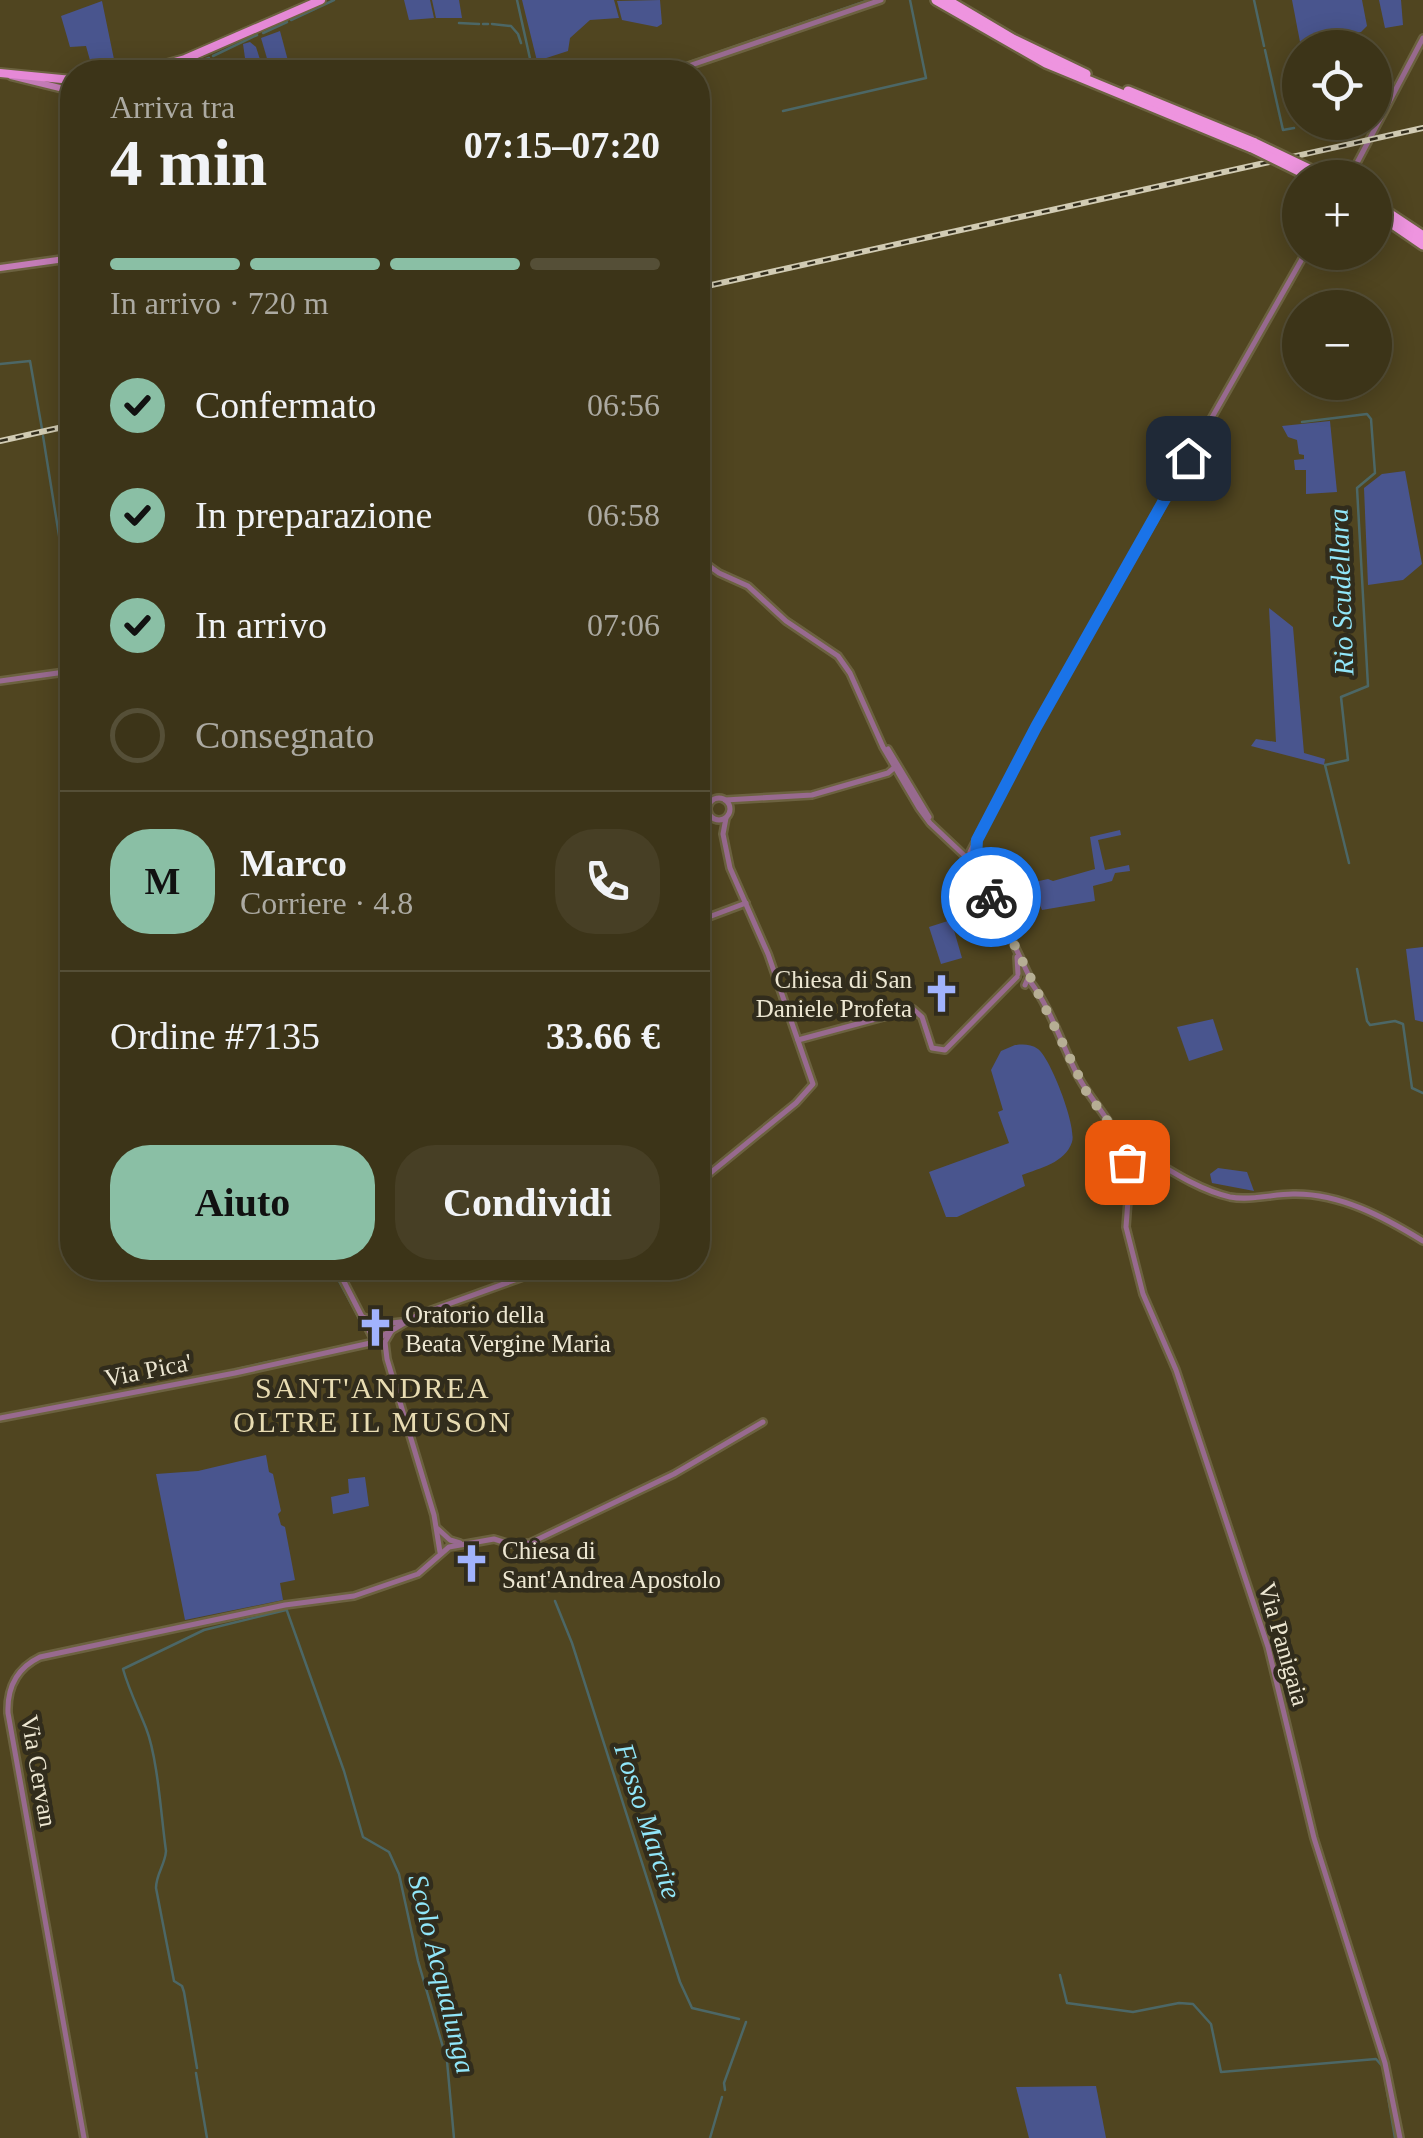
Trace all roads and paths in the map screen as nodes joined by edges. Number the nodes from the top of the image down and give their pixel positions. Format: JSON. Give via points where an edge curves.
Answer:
{"nodes":[{"id":1,"x":320,"y":0,"type":"edge"},
{"id":2,"x":881,"y":0,"type":"edge"},
{"id":3,"x":936,"y":0,"type":"edge"},
{"id":4,"x":947,"y":0,"type":"edge"},
{"id":5,"x":1423,"y":38,"type":"edge"},
{"id":6,"x":1037,"y":55,"type":"junction"},
{"id":7,"x":185,"y":60,"type":"edge"},
{"id":8,"x":706,"y":60,"type":"edge"},
{"id":9,"x":0,"y":74,"type":"edge"},
{"id":10,"x":60,"y":79,"type":"edge"},
{"id":11,"x":60,"y":88,"type":"edge"},
{"id":12,"x":1254,"y":145,"type":"junction"},
{"id":13,"x":1288,"y":160,"type":"edge"},
{"id":14,"x":1360,"y":160,"type":"edge"},
{"id":15,"x":1282,"y":161,"type":"edge"},
{"id":16,"x":1392,"y":215,"type":"edge"},
{"id":17,"x":1392,"y":224,"type":"edge"},
{"id":18,"x":1423,"y":236,"type":"edge"},
{"id":19,"x":1423,"y":245,"type":"edge"},
{"id":20,"x":60,"y":260,"type":"edge"},
{"id":21,"x":0,"y":268,"type":"edge"},
{"id":22,"x":1296,"y":270,"type":"edge"},
{"id":23,"x":710,"y":565,"type":"edge"},
{"id":24,"x":60,"y":673,"type":"edge"},
{"id":25,"x":0,"y":681,"type":"edge"},
{"id":26,"x":890,"y":756,"type":"junction"},
{"id":27,"x":892,"y":769,"type":"junction"},
{"id":28,"x":904,"y":779,"type":"junction"},
{"id":29,"x":726,"y":800,"type":"junction"},
{"id":30,"x":746,"y":801,"type":"junction"},
{"id":31,"x":710,"y":803,"type":"edge"},
{"id":32,"x":710,"y":810,"type":"edge"},
{"id":33,"x":730,"y":810,"type":"junction"},
{"id":34,"x":711,"y":816,"type":"junction"},
{"id":35,"x":726,"y":818,"type":"junction"},
{"id":36,"x":723,"y":834,"type":"junction"},
{"id":37,"x":971,"y":856,"type":"junction"},
{"id":38,"x":746,"y":903,"type":"junction"},
{"id":39,"x":710,"y":916,"type":"edge"},
{"id":40,"x":1023,"y":979,"type":"junction"},
{"id":41,"x":798,"y":1040,"type":"junction"},
{"id":42,"x":1129,"y":1152,"type":"junction"},
{"id":43,"x":710,"y":1176,"type":"edge"},
{"id":44,"x":1423,"y":1241,"type":"edge"},
{"id":45,"x":342,"y":1280,"type":"edge"},
{"id":46,"x":516,"y":1280,"type":"edge"},
{"id":47,"x":361,"y":1315,"type":"junction"},
{"id":48,"x":410,"y":1320,"type":"junction"},
{"id":49,"x":379,"y":1343,"type":"junction"},
{"id":50,"x":0,"y":1418,"type":"edge"},
{"id":51,"x":763,"y":1422,"type":"dead end"},
{"id":52,"x":445,"y":1543,"type":"junction"},
{"id":53,"x":84,"y":2138,"type":"edge"},
{"id":54,"x":1400,"y":2138,"type":"edge"}],
"edges":[{"from":1,"to":7,"type":"main road"},
{"from":2,"to":8,"type":"street"},
{"from":3,"to":6,"type":"highway"},
{"from":4,"to":6,"type":"highway"},
{"from":5,"to":14,"type":"street"},
{"from":6,"to":12,"type":"highway"},
{"from":9,"to":10,"type":"main road"},
{"from":9,"to":11,"type":"main road"},
{"from":12,"to":13,"type":"highway","bridge":true},
{"from":12,"to":15,"type":"highway","bridge":true},
{"from":16,"to":18,"type":"highway"},
{"from":17,"to":19,"type":"highway"},
{"from":20,"to":21,"type":"main road"},
{"from":22,"to":37,"type":"street","via":[[1036,727]]},
{"from":23,"to":26,"type":"street","via":[[832,650]]},
{"from":24,"to":25,"type":"street"},
{"from":26,"to":27,"type":"street"},
{"from":26,"to":28,"type":"street"},
{"from":27,"to":28,"type":"street"},
{"from":27,"to":30,"type":"street","via":[[812,795]]},
{"from":28,"to":37,"type":"street","via":[[936,827]]},
{"from":29,"to":30,"type":"street"},
{"from":29,"to":31,"type":"street"},
{"from":29,"to":33,"type":"street"},
{"from":30,"to":33,"type":"street"},
{"from":32,"to":34,"type":"street"},
{"from":33,"to":35,"type":"street"},
{"from":34,"to":35,"type":"street"},
{"from":34,"to":36,"type":"street"},
{"from":35,"to":36,"type":"street"},
{"from":36,"to":38,"type":"street"},
{"from":37,"to":40,"type":"street"},
{"from":38,"to":39,"type":"street"},
{"from":38,"to":41,"type":"street"},
{"from":40,"to":41,"type":"street","via":[[945,1050],[932,1048],[913,1009]]},
{"from":40,"to":42,"type":"street"},
{"from":41,"to":43,"type":"street","via":[[812,1086]]},
{"from":42,"to":44,"type":"street","via":[[1224,1195],[1320,1197],[1378,1214]]},
{"from":42,"to":54,"type":"street","name":"Via Panigaia","via":[[1126,1226],[1143,1294],[1176,1370],[1268,1647],[1314,1838],[1386,2063]]},
{"from":45,"to":47,"type":"street"},
{"from":46,"to":48,"type":"street"},
{"from":47,"to":48,"type":"street","via":[[382,1324]]},
{"from":47,"to":49,"type":"street"},
{"from":48,"to":49,"type":"street"},
{"from":49,"to":50,"type":"street","name":"Via Pica'"},
{"from":49,"to":52,"type":"street"},
{"from":51,"to":52,"type":"street","via":[[547,1536],[520,1545],[500,1538]]},
{"from":52,"to":53,"type":"street","name":"Via Cervan","via":[[418,1574],[355,1596],[40,1657],[10,1686],[8,1713]]}]}
